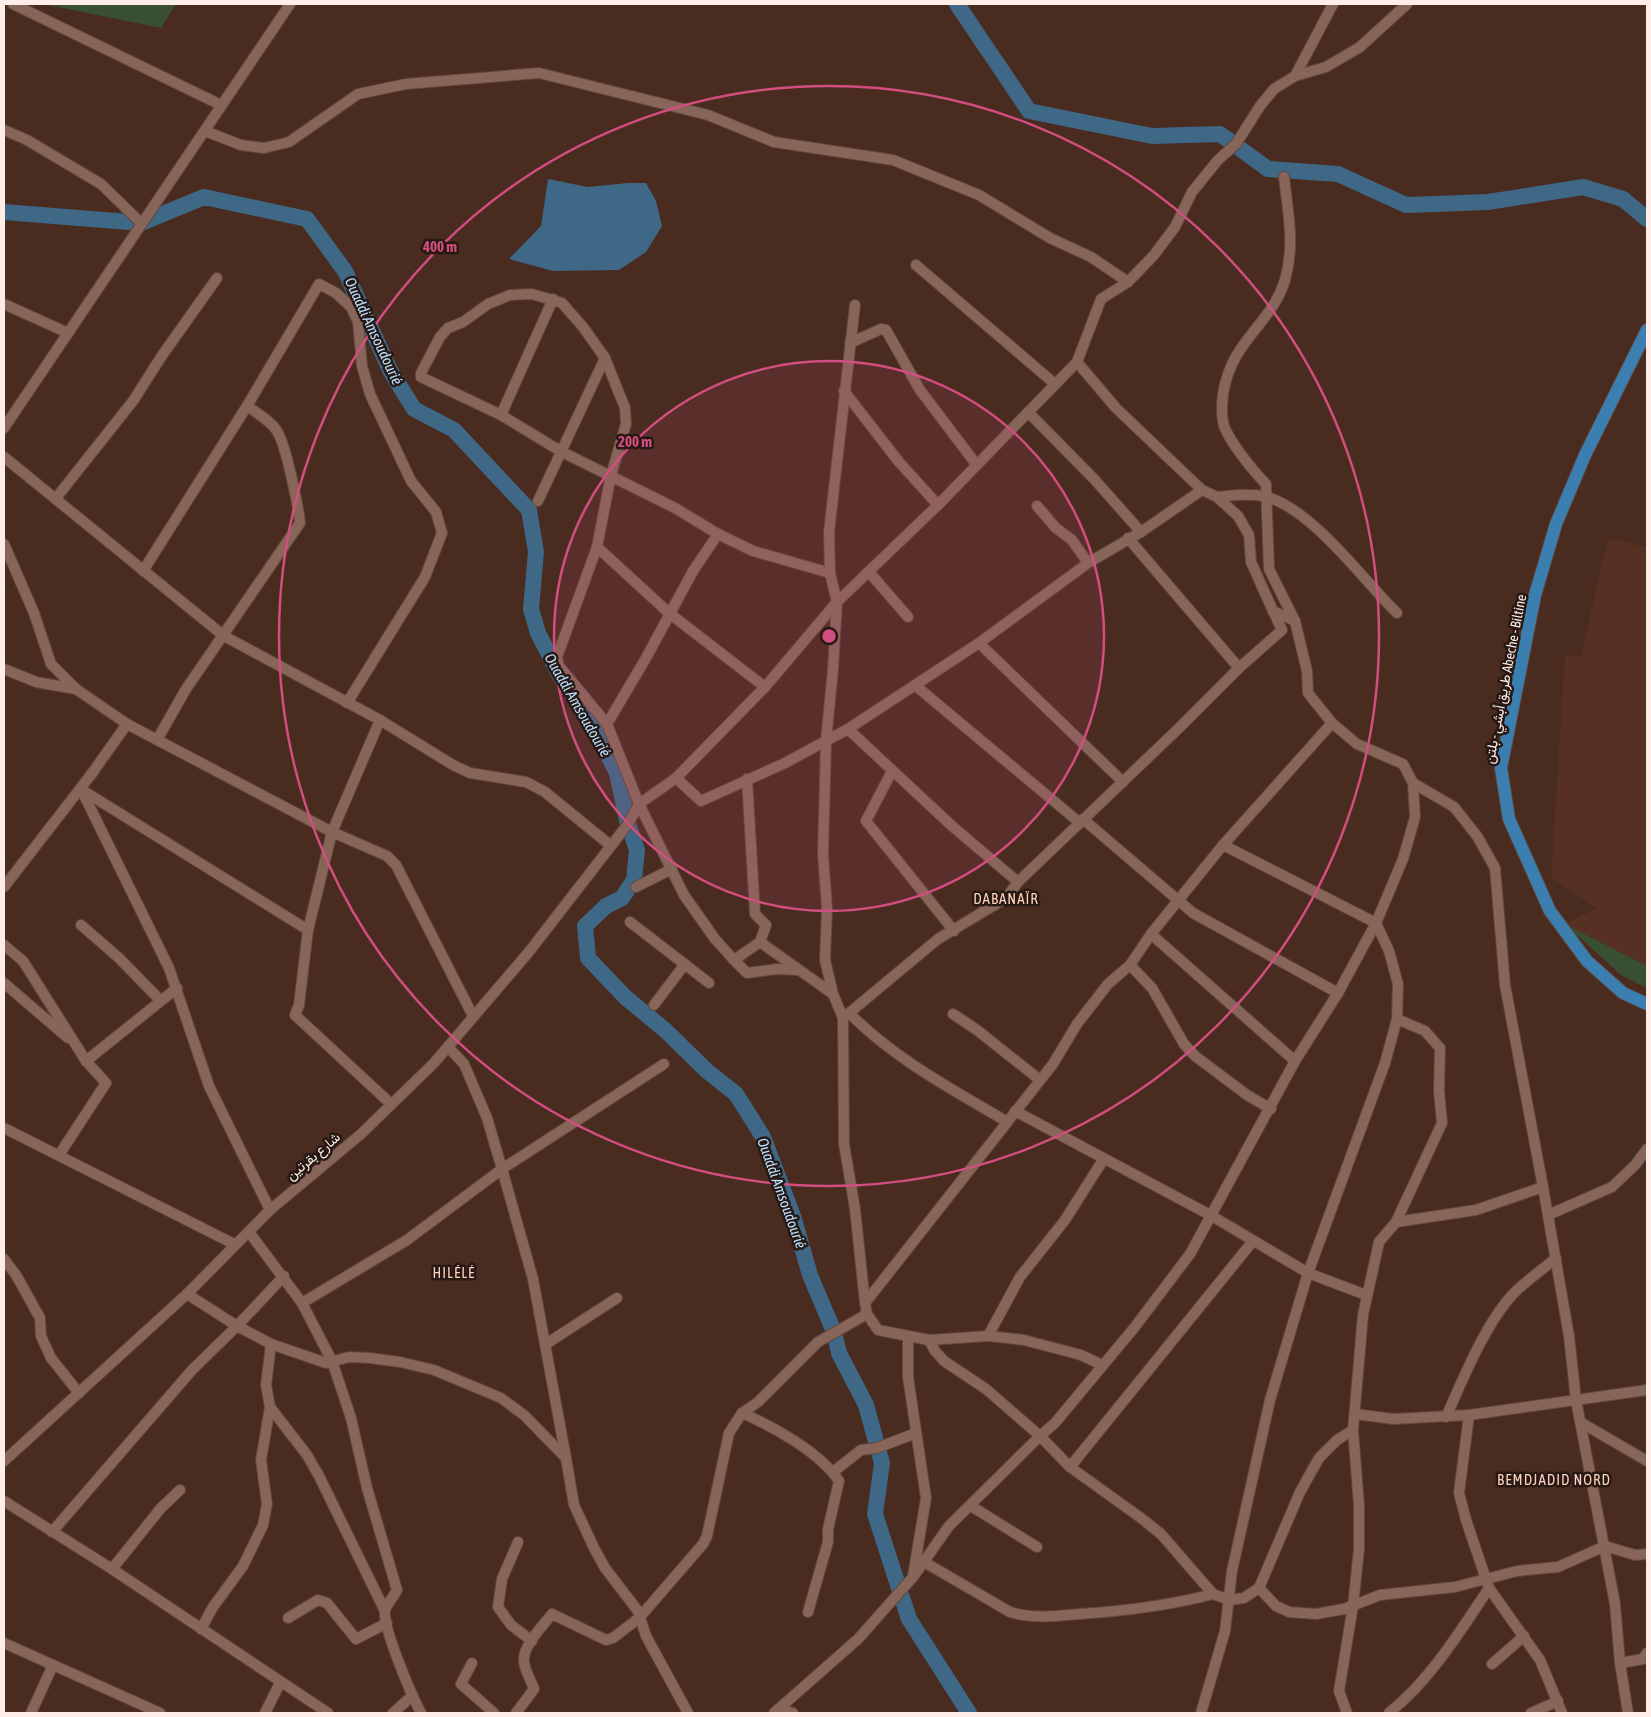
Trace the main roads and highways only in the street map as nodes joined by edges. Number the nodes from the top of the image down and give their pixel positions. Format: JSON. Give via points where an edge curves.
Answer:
{"nodes":[{"id":1,"x":1647,"y":330,"type":"edge"},
{"id":2,"x":1647,"y":1004,"type":"edge"}],
"edges":[{"from":1,"to":2,"type":"main road","name":"طريق أبشي - بلتن Abeche - Biltine","via":[[1585,455],[1556,524],[1535,595],[1501,768],[1509,820],[1550,911],[1587,962],[1624,993]]}]}
